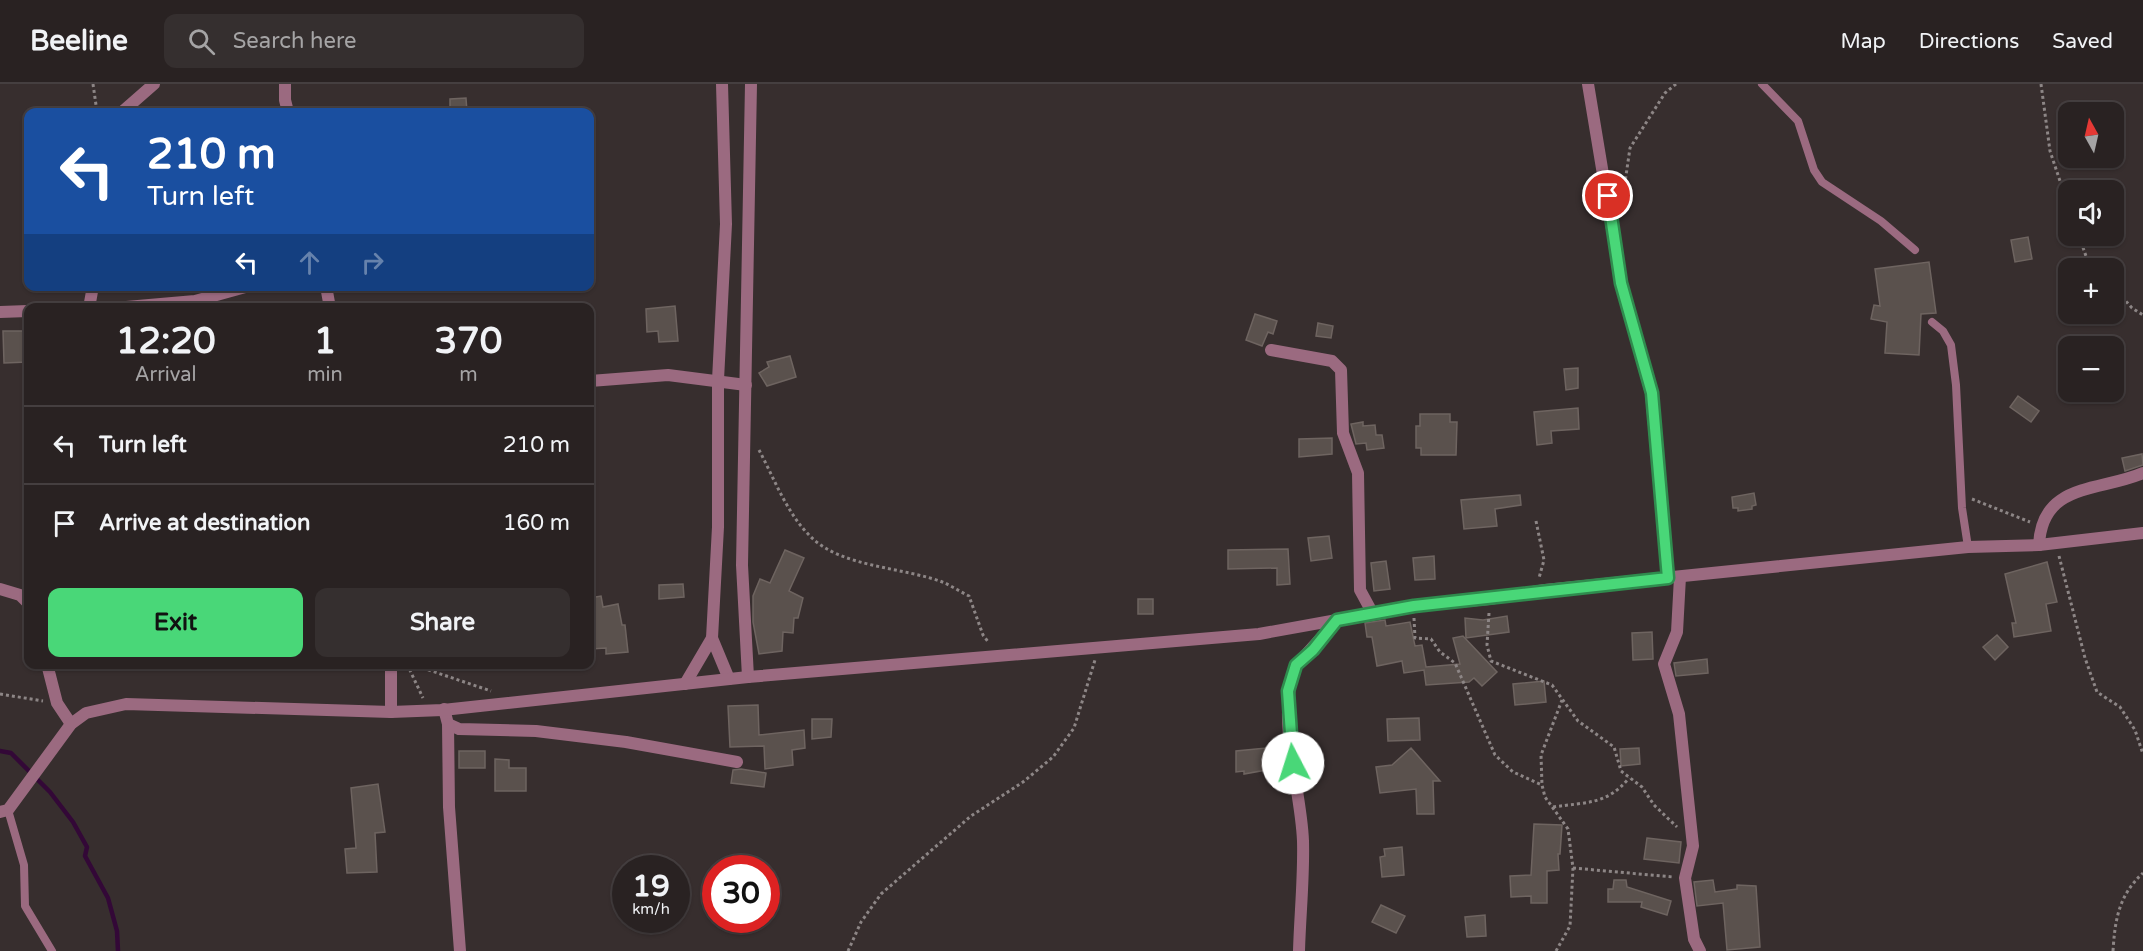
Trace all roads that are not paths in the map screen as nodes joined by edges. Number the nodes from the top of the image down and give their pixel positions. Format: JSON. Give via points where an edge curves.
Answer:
{"nodes":[{"id":1,"x":154,"y":84,"type":"edge"},
{"id":2,"x":285,"y":84,"type":"edge"},
{"id":3,"x":722,"y":84,"type":"edge"},
{"id":4,"x":751,"y":84,"type":"edge"},
{"id":5,"x":1588,"y":84,"type":"edge"},
{"id":6,"x":1762,"y":84,"type":"edge"},
{"id":7,"x":127,"y":108,"type":"edge"},
{"id":8,"x":287,"y":108,"type":"edge"},
{"id":9,"x":1916,"y":250,"type":"dead end"},
{"id":10,"x":231,"y":291,"type":"edge"},
{"id":11,"x":172,"y":303,"type":"edge"},
{"id":12,"x":24,"y":311,"type":"edge"},
{"id":13,"x":0,"y":312,"type":"edge"},
{"id":14,"x":1932,"y":322,"type":"dead end"},
{"id":15,"x":1271,"y":350,"type":"dead end"},
{"id":16,"x":718,"y":380,"type":"junction"},
{"id":17,"x":594,"y":381,"type":"edge"},
{"id":18,"x":746,"y":385,"type":"junction"},
{"id":19,"x":2143,"y":473,"type":"edge"},
{"id":20,"x":2143,"y":533,"type":"edge"},
{"id":21,"x":2038,"y":545,"type":"junction"},
{"id":22,"x":1968,"y":547,"type":"junction"},
{"id":23,"x":1674,"y":578,"type":"junction"},
{"id":24,"x":0,"y":589,"type":"edge"},
{"id":25,"x":24,"y":599,"type":"edge"},
{"id":26,"x":1373,"y":614,"type":"junction"},
{"id":27,"x":1337,"y":620,"type":"junction"},
{"id":28,"x":712,"y":638,"type":"junction"},
{"id":29,"x":48,"y":669,"type":"edge"},
{"id":30,"x":391,"y":669,"type":"edge"},
{"id":31,"x":748,"y":677,"type":"junction"},
{"id":32,"x":729,"y":679,"type":"junction"},
{"id":33,"x":685,"y":684,"type":"junction"},
{"id":34,"x":444,"y":709,"type":"junction"},
{"id":35,"x":392,"y":712,"type":"junction"},
{"id":36,"x":71,"y":724,"type":"junction"},
{"id":37,"x":448,"y":724,"type":"junction"},
{"id":38,"x":737,"y":762,"type":"dead end"},
{"id":39,"x":4,"y":811,"type":"edge"},
{"id":40,"x":52,"y":951,"type":"edge"},
{"id":41,"x":460,"y":951,"type":"edge"},
{"id":42,"x":1299,"y":951,"type":"edge"},
{"id":43,"x":1701,"y":951,"type":"edge"}],
"edges":[{"from":1,"to":7,"type":"street"},
{"from":2,"to":8,"type":"street"},
{"from":3,"to":16,"type":"street","via":[[726,224]]},
{"from":4,"to":18,"type":"street"},
{"from":5,"to":23,"type":"street","via":[[1621,283],[1652,393]]},
{"from":6,"to":9,"type":"lane","via":[[1798,120],[1814,170],[1822,182]]},
{"from":10,"to":11,"type":"street"},
{"from":12,"to":13,"type":"street"},
{"from":14,"to":22,"type":"lane","via":[[1951,345]]},
{"from":15,"to":26,"type":"street","via":[[1332,361],[1341,370],[1344,433],[1358,473],[1360,590]]},
{"from":16,"to":17,"type":"street","via":[[669,375]]},
{"from":16,"to":18,"type":"street"},
{"from":16,"to":28,"type":"street","via":[[718,526]]},
{"from":18,"to":31,"type":"street","via":[[742,565]]},
{"from":19,"to":21,"type":"street","via":[[2070,493],[2055,505],[2040,526]]},
{"from":20,"to":21,"type":"street"},
{"from":21,"to":22,"type":"street"},
{"from":22,"to":23,"type":"street"},
{"from":23,"to":26,"type":"street","via":[[1545,590]]},
{"from":23,"to":43,"type":"street","via":[[1677,632],[1664,664],[1679,714],[1693,846],[1685,878],[1694,939]]},
{"from":24,"to":25,"type":"street"},
{"from":26,"to":27,"type":"street"},
{"from":27,"to":31,"type":"street","via":[[1259,634]]},
{"from":27,"to":42,"type":"street","via":[[1296,665],[1288,691],[1303,840]]},
{"from":28,"to":32,"type":"street"},
{"from":28,"to":33,"type":"street"},
{"from":29,"to":36,"type":"street","via":[[57,703]]},
{"from":30,"to":35,"type":"street"},
{"from":31,"to":32,"type":"street"},
{"from":32,"to":33,"type":"street"},
{"from":33,"to":34,"type":"street"},
{"from":34,"to":35,"type":"street"},
{"from":34,"to":37,"type":"street"},
{"from":35,"to":36,"type":"street","via":[[126,704],[86,713]]},
{"from":36,"to":39,"type":"street"},
{"from":37,"to":38,"type":"street","via":[[459,729],[536,731],[626,742]]},
{"from":37,"to":41,"type":"street","via":[[449,807]]},
{"from":39,"to":40,"type":"lane","via":[[24,865],[25,906]]}]}
